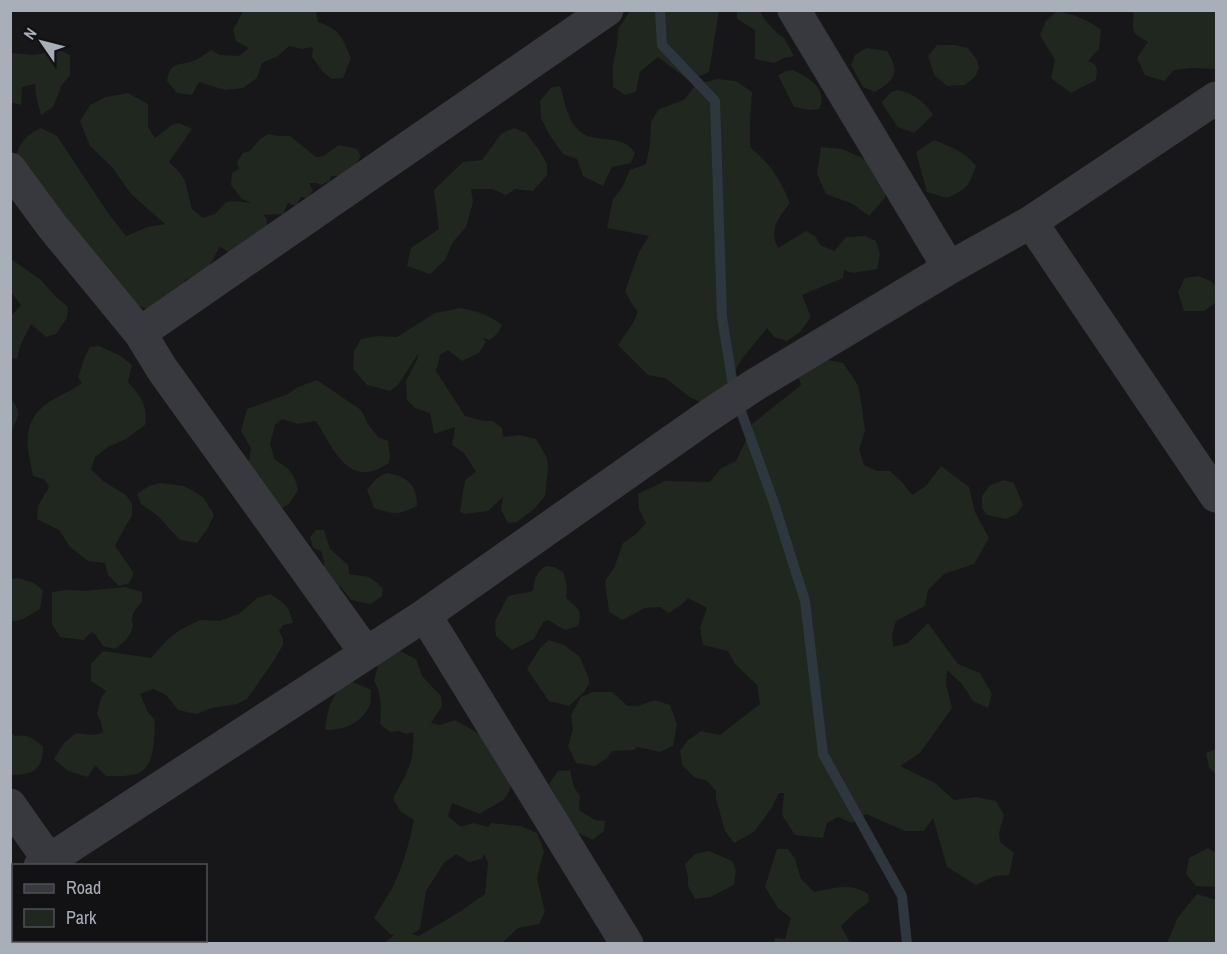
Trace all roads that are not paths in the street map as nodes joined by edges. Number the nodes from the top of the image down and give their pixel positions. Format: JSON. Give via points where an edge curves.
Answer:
{"nodes":[{"id":1,"x":607,"y":10,"type":"edge"},
{"id":2,"x":794,"y":10,"type":"edge"},
{"id":3,"x":1216,"y":98,"type":"edge"},
{"id":4,"x":10,"y":169,"type":"edge"},
{"id":5,"x":1031,"y":222,"type":"junction"},
{"id":6,"x":949,"y":268,"type":"junction"},
{"id":7,"x":140,"y":333,"type":"junction"},
{"id":8,"x":1216,"y":496,"type":"edge"},
{"id":9,"x":425,"y":615,"type":"junction"},
{"id":10,"x":366,"y":653,"type":"junction"},
{"id":11,"x":10,"y":805,"type":"edge"},
{"id":12,"x":47,"y":864,"type":"edge"},
{"id":13,"x":627,"y":944,"type":"edge"}],
"edges":[{"from":1,"to":7,"type":"street"},
{"from":2,"to":6,"type":"street"},
{"from":3,"to":5,"type":"street"},
{"from":4,"to":7,"type":"street"},
{"from":5,"to":6,"type":"street"},
{"from":5,"to":8,"type":"street"},
{"from":6,"to":9,"type":"street","via":[[753,386]]},
{"from":7,"to":10,"type":"street"},
{"from":9,"to":10,"type":"street"},
{"from":9,"to":13,"type":"street"},
{"from":10,"to":12,"type":"street"},
{"from":11,"to":12,"type":"street"}]}
